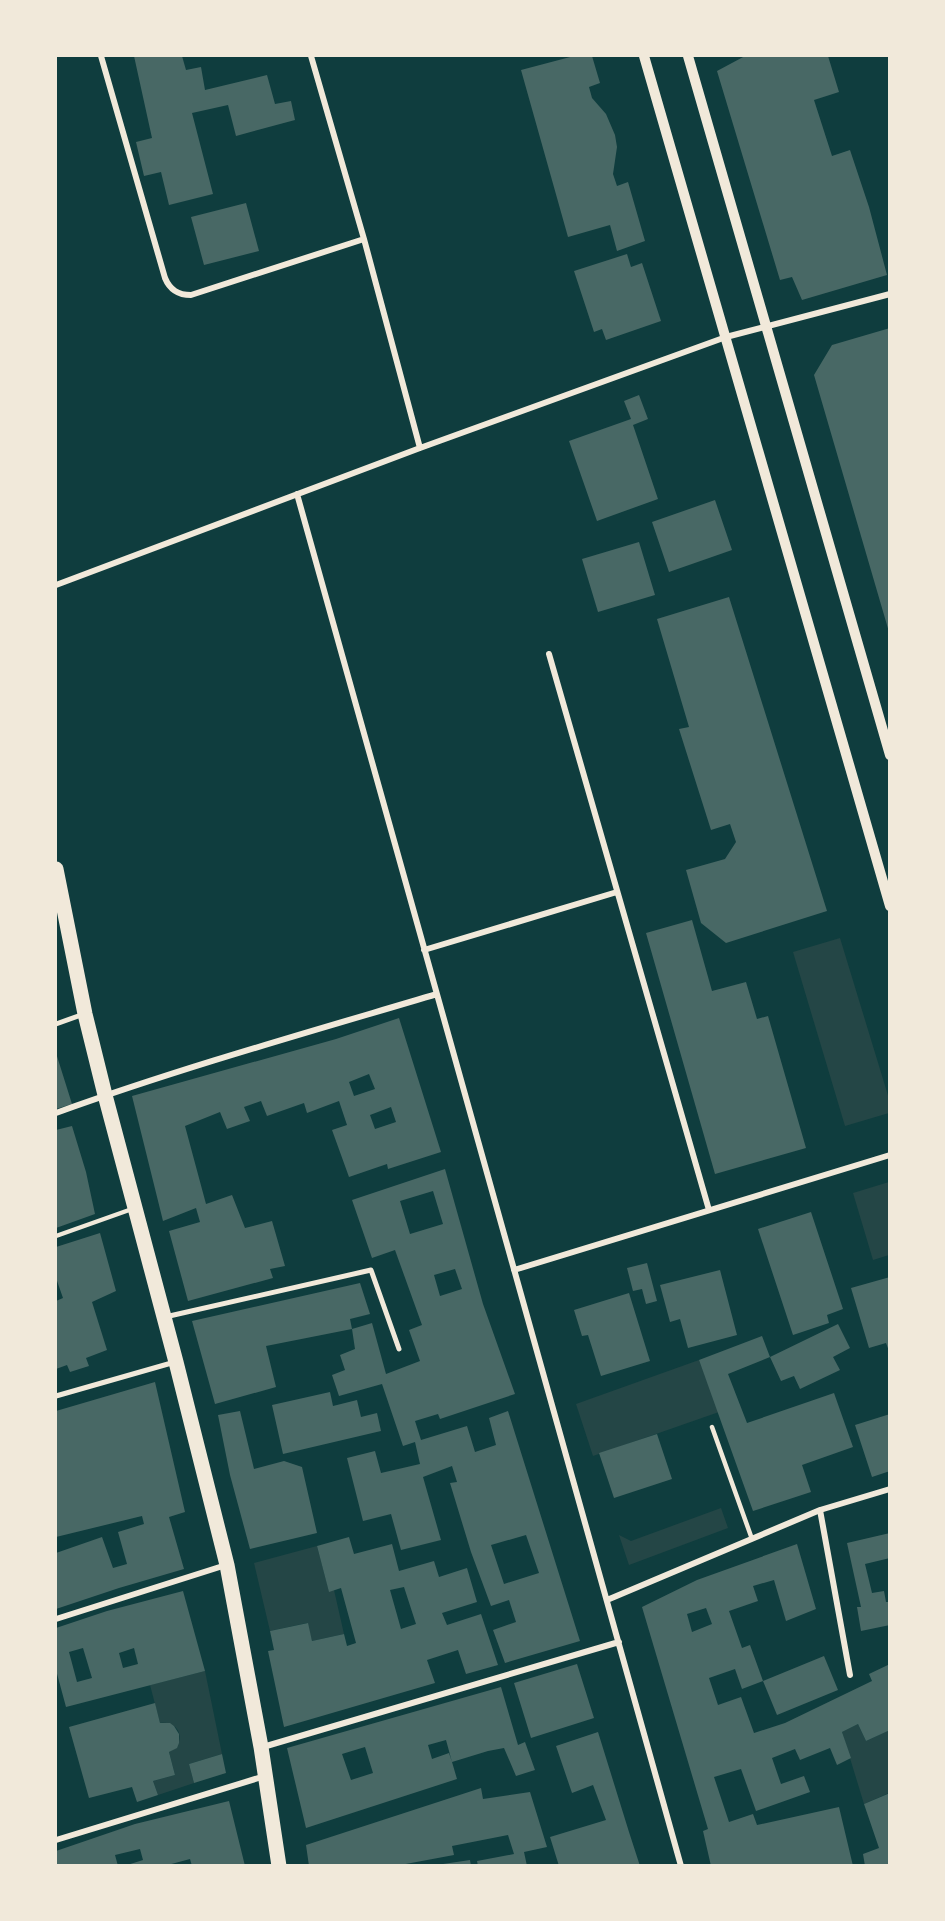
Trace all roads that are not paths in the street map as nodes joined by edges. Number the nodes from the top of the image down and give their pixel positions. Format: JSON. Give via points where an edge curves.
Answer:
{"nodes":[{"id":1,"x":101,"y":56,"type":"edge"},
{"id":2,"x":311,"y":56,"type":"edge"},
{"id":3,"x":644,"y":56,"type":"edge"},
{"id":4,"x":688,"y":56,"type":"edge"},
{"id":5,"x":364,"y":239,"type":"junction"},
{"id":6,"x":890,"y":294,"type":"edge"},
{"id":7,"x":766,"y":327,"type":"junction"},
{"id":8,"x":726,"y":337,"type":"junction"},
{"id":9,"x":420,"y":448,"type":"junction"},
{"id":10,"x":297,"y":494,"type":"junction"},
{"id":11,"x":56,"y":585,"type":"edge"},
{"id":12,"x":549,"y":654,"type":"dead end"},
{"id":13,"x":890,"y":755,"type":"edge"},
{"id":14,"x":56,"y":870,"type":"edge"},
{"id":15,"x":617,"y":892,"type":"junction"},
{"id":16,"x":890,"y":906,"type":"edge"},
{"id":17,"x":424,"y":950,"type":"junction"},
{"id":18,"x":437,"y":994,"type":"junction"},
{"id":19,"x":85,"y":1014,"type":"junction"},
{"id":20,"x":56,"y":1024,"type":"edge"},
{"id":21,"x":105,"y":1095,"type":"junction"},
{"id":22,"x":56,"y":1113,"type":"edge"},
{"id":23,"x":890,"y":1155,"type":"edge"},
{"id":24,"x":134,"y":1209,"type":"junction"},
{"id":25,"x":709,"y":1210,"type":"junction"},
{"id":26,"x":56,"y":1236,"type":"edge"},
{"id":27,"x":514,"y":1270,"type":"junction"},
{"id":28,"x":164,"y":1318,"type":"junction"},
{"id":29,"x":399,"y":1349,"type":"dead end"},
{"id":30,"x":176,"y":1362,"type":"junction"},
{"id":31,"x":56,"y":1396,"type":"edge"},
{"id":32,"x":712,"y":1427,"type":"dead end"},
{"id":33,"x":890,"y":1489,"type":"edge"},
{"id":34,"x":820,"y":1510,"type":"junction"},
{"id":35,"x":752,"y":1539,"type":"junction"},
{"id":36,"x":226,"y":1565,"type":"junction"},
{"id":37,"x":607,"y":1600,"type":"junction"},
{"id":38,"x":56,"y":1619,"type":"edge"},
{"id":39,"x":619,"y":1642,"type":"junction"},
{"id":40,"x":850,"y":1675,"type":"dead end"},
{"id":41,"x":261,"y":1747,"type":"junction"},
{"id":42,"x":266,"y":1776,"type":"junction"},
{"id":43,"x":56,"y":1840,"type":"edge"},
{"id":44,"x":279,"y":1866,"type":"edge"},
{"id":45,"x":681,"y":1866,"type":"edge"}],
"edges":[{"from":1,"to":5,"type":"street","via":[[165,278],[172,289],[191,295]]},
{"from":2,"to":5,"type":"street"},
{"from":3,"to":8,"type":"street"},
{"from":4,"to":7,"type":"street"},
{"from":5,"to":9,"type":"street"},
{"from":6,"to":7,"type":"street"},
{"from":7,"to":8,"type":"street"},
{"from":7,"to":13,"type":"street"},
{"from":8,"to":9,"type":"street"},
{"from":8,"to":16,"type":"street"},
{"from":9,"to":10,"type":"street"},
{"from":10,"to":11,"type":"street"},
{"from":10,"to":17,"type":"street"},
{"from":12,"to":15,"type":"street"},
{"from":14,"to":19,"type":"main road"},
{"from":15,"to":17,"type":"street"},
{"from":15,"to":25,"type":"street"},
{"from":17,"to":18,"type":"street"},
{"from":18,"to":21,"type":"street"},
{"from":18,"to":27,"type":"street"},
{"from":19,"to":20,"type":"street"},
{"from":19,"to":21,"type":"main road"},
{"from":21,"to":22,"type":"street"},
{"from":21,"to":24,"type":"main road"},
{"from":23,"to":25,"type":"street"},
{"from":24,"to":26,"type":"lane"},
{"from":24,"to":28,"type":"main road"},
{"from":25,"to":27,"type":"street"},
{"from":27,"to":37,"type":"street"},
{"from":28,"to":29,"type":"street","via":[[371,1270]]},
{"from":28,"to":30,"type":"main road"},
{"from":30,"to":31,"type":"street"},
{"from":30,"to":36,"type":"main road"},
{"from":32,"to":35,"type":"lane"},
{"from":33,"to":34,"type":"street"},
{"from":34,"to":35,"type":"street"},
{"from":34,"to":40,"type":"street"},
{"from":35,"to":37,"type":"street"},
{"from":36,"to":38,"type":"street"},
{"from":36,"to":41,"type":"main road"},
{"from":37,"to":39,"type":"street"},
{"from":39,"to":41,"type":"street"},
{"from":39,"to":45,"type":"street"},
{"from":41,"to":42,"type":"main road"},
{"from":42,"to":43,"type":"street"},
{"from":42,"to":44,"type":"main road"}]}
